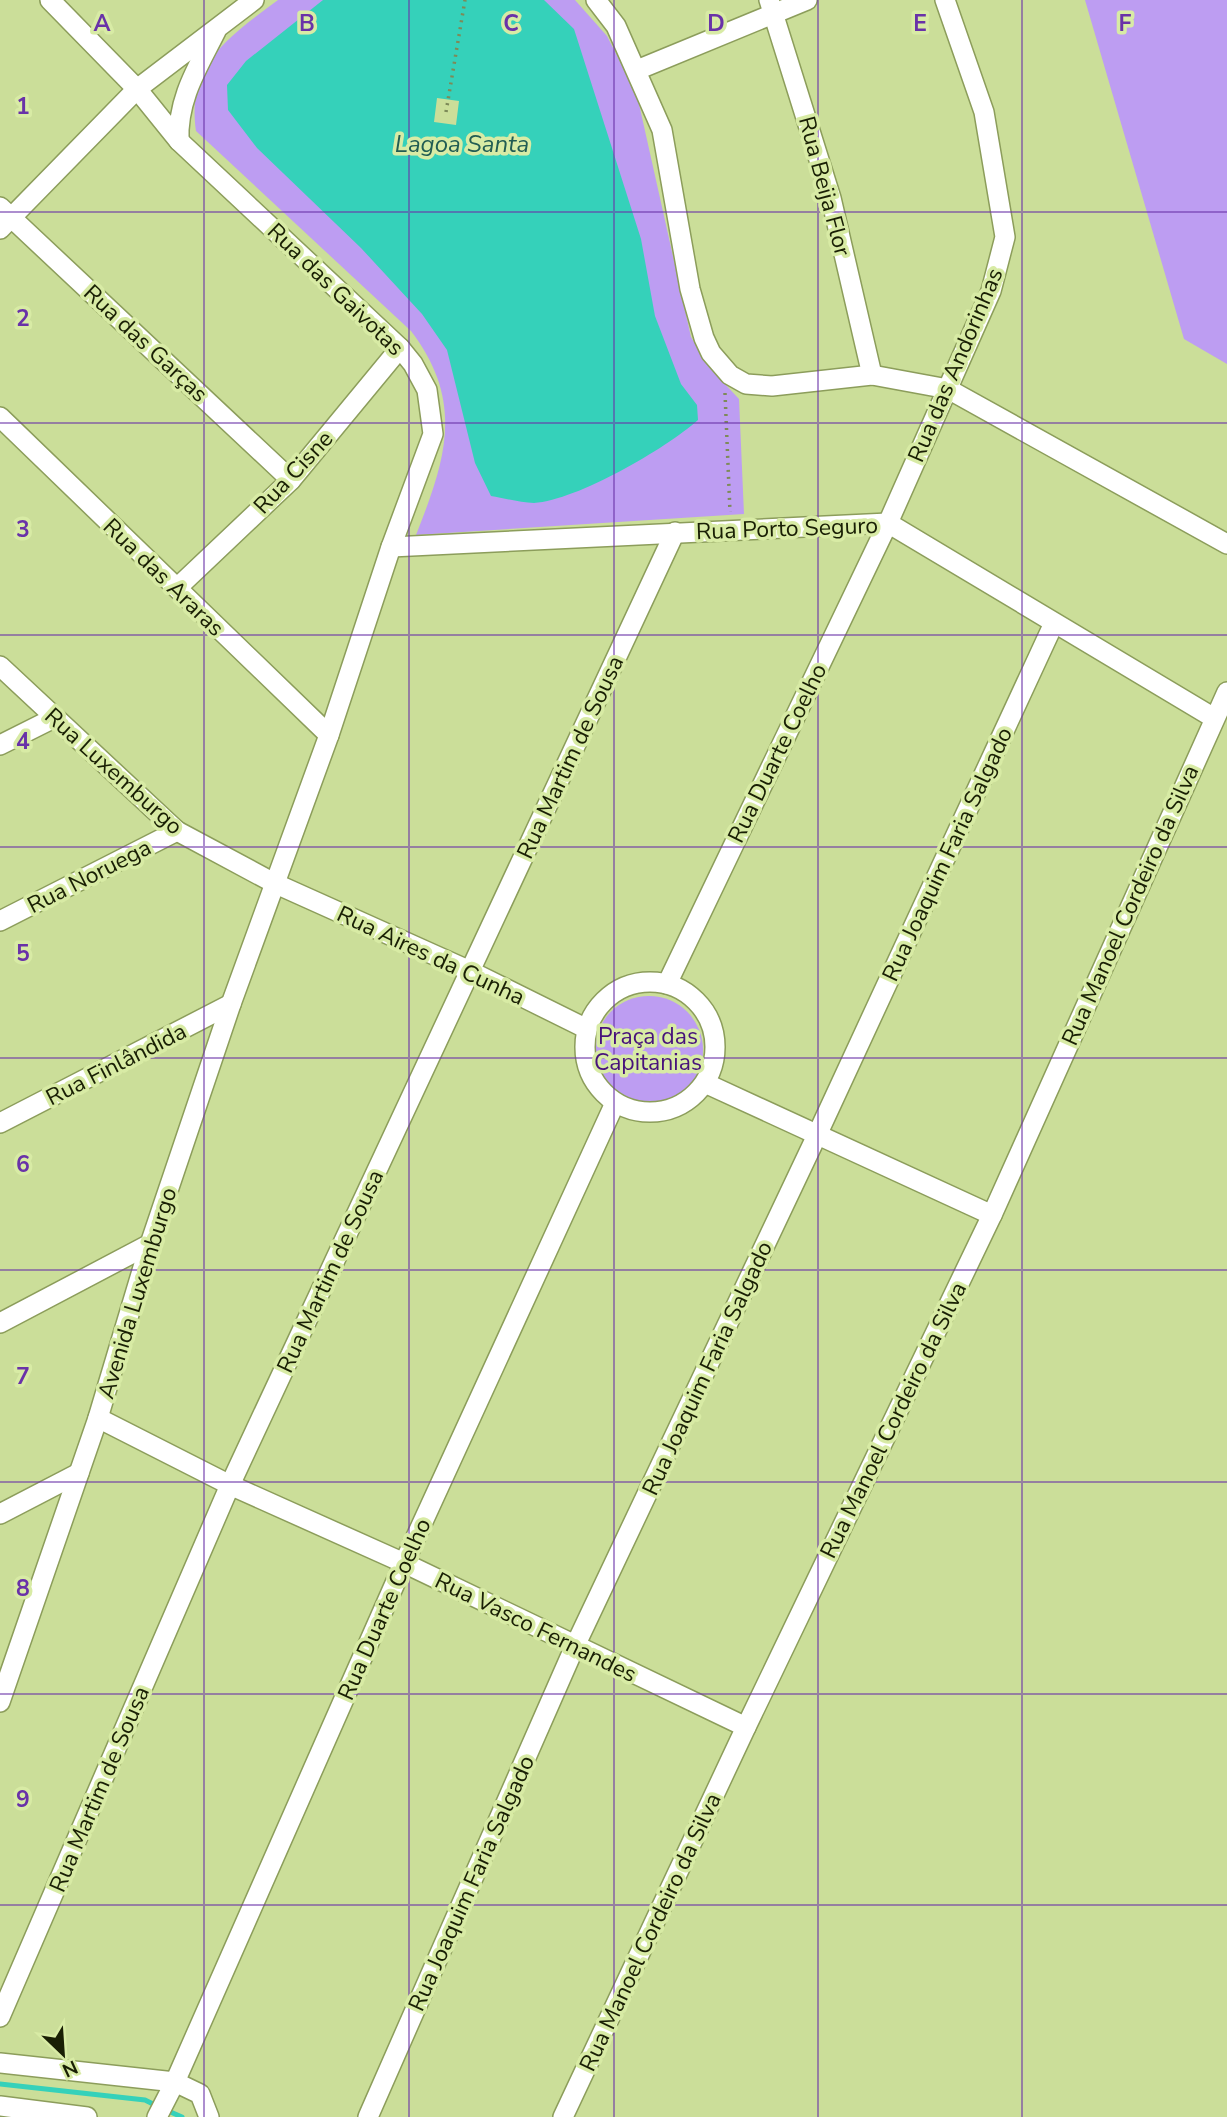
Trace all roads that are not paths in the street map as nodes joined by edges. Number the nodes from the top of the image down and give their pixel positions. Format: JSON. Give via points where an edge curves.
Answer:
{"nodes":[{"id":1,"x":50,"y":0,"type":"edge"},
{"id":2,"x":254,"y":0,"type":"edge"},
{"id":3,"x":596,"y":0,"type":"edge"},
{"id":4,"x":807,"y":0,"type":"edge"},
{"id":5,"x":945,"y":0,"type":"edge"},
{"id":6,"x":772,"y":7,"type":"edge"},
{"id":7,"x":219,"y":27,"type":"junction"},
{"id":8,"x":637,"y":70,"type":"junction"},
{"id":9,"x":136,"y":89,"type":"junction"},
{"id":10,"x":179,"y":141,"type":"junction"},
{"id":11,"x":4,"y":217,"type":"edge"},
{"id":12,"x":400,"y":348,"type":"junction"},
{"id":13,"x":872,"y":374,"type":"junction"},
{"id":14,"x":948,"y":389,"type":"junction"},
{"id":15,"x":0,"y":417,"type":"edge"},
{"id":16,"x":291,"y":480,"type":"junction"},
{"id":17,"x":888,"y":523,"type":"junction"},
{"id":18,"x":675,"y":532,"type":"junction"},
{"id":19,"x":1227,"y":544,"type":"edge"},
{"id":20,"x":391,"y":547,"type":"junction"},
{"id":21,"x":177,"y":588,"type":"junction"},
{"id":22,"x":1054,"y":623,"type":"junction"},
{"id":23,"x":0,"y":666,"type":"edge"},
{"id":24,"x":1227,"y":692,"type":"edge"},
{"id":25,"x":54,"y":718,"type":"junction"},
{"id":26,"x":1214,"y":718,"type":"junction"},
{"id":27,"x":329,"y":735,"type":"junction"},
{"id":28,"x":0,"y":745,"type":"edge"},
{"id":29,"x":177,"y":831,"type":"junction"},
{"id":30,"x":274,"y":883,"type":"junction"},
{"id":31,"x":0,"y":921,"type":"edge"},
{"id":32,"x":470,"y":971,"type":"junction"},
{"id":33,"x":667,"y":984,"type":"junction"},
{"id":34,"x":231,"y":1004,"type":"junction"},
{"id":35,"x":587,"y":1029,"type":"junction"},
{"id":36,"x":705,"y":1083,"type":"junction"},
{"id":37,"x":615,"y":1103,"type":"junction"},
{"id":38,"x":0,"y":1124,"type":"edge"},
{"id":39,"x":818,"y":1133,"type":"junction"},
{"id":40,"x":992,"y":1214,"type":"junction"},
{"id":41,"x":150,"y":1244,"type":"junction"},
{"id":42,"x":0,"y":1323,"type":"edge"},
{"id":43,"x":98,"y":1418,"type":"junction"},
{"id":44,"x":79,"y":1473,"type":"junction"},
{"id":45,"x":230,"y":1485,"type":"junction"},
{"id":46,"x":0,"y":1514,"type":"edge"},
{"id":47,"x":404,"y":1563,"type":"junction"},
{"id":48,"x":575,"y":1646,"type":"junction"},
{"id":49,"x":0,"y":1702,"type":"edge"},
{"id":50,"x":746,"y":1727,"type":"junction"},
{"id":51,"x":0,"y":2017,"type":"edge"},
{"id":52,"x":0,"y":2063,"type":"edge"},
{"id":53,"x":175,"y":2082,"type":"junction"},
{"id":54,"x":0,"y":2106,"type":"edge"},
{"id":55,"x":88,"y":2117,"type":"edge"},
{"id":56,"x":157,"y":2117,"type":"edge"},
{"id":57,"x":209,"y":2117,"type":"edge"},
{"id":58,"x":368,"y":2117,"type":"edge"},
{"id":59,"x":563,"y":2117,"type":"edge"}],
"edges":[{"from":1,"to":9,"type":"street","name":"Rua das Gaivotas"},
{"from":2,"to":7,"type":"street"},
{"from":3,"to":8,"type":"street"},
{"from":4,"to":6,"type":"street"},
{"from":5,"to":14,"type":"street","name":"Rua das Andorinhas","via":[[985,112],[1005,237],[991,291]]},
{"from":6,"to":8,"type":"street"},
{"from":6,"to":13,"type":"street","name":"Rua Beija Flor","via":[[831,198]]},
{"from":7,"to":9,"type":"street"},
{"from":7,"to":10,"type":"street","via":[[180,108]]},
{"from":8,"to":13,"type":"street","via":[[662,130],[690,289],[704,338],[723,370],[746,383],[772,386]]},
{"from":9,"to":10,"type":"street","name":"Rua das Gaivotas"},
{"from":9,"to":11,"type":"street"},
{"from":10,"to":12,"type":"street","name":"Rua das Gaivotas"},
{"from":11,"to":16,"type":"street","name":"Rua das Garças"},
{"from":12,"to":16,"type":"street","name":"Rua Cisne"},
{"from":12,"to":20,"type":"street","name":"Rua das Gaivotas","via":[[426,390],[433,434]]},
{"from":13,"to":14,"type":"street"},
{"from":14,"to":17,"type":"street","name":"Rua das Andorinhas"},
{"from":14,"to":19,"type":"street"},
{"from":15,"to":21,"type":"street","name":"Rua das Araras"},
{"from":16,"to":21,"type":"street","name":"Rua Cisne"},
{"from":17,"to":18,"type":"street","name":"Rua Porto Seguro"},
{"from":17,"to":22,"type":"street","name":"Rua Porto Seguro"},
{"from":17,"to":33,"type":"street","name":"Rua Duarte Coelho"},
{"from":18,"to":20,"type":"street","name":"Rua Porto Seguro"},
{"from":18,"to":32,"type":"street","name":"Rua Martim de Sousa"},
{"from":20,"to":27,"type":"street","name":"Rua das Gaivotas"},
{"from":21,"to":27,"type":"street","name":"Rua das Araras"},
{"from":22,"to":26,"type":"street","name":"Rua Porto Seguro"},
{"from":22,"to":39,"type":"street","name":"Rua Joaquim Faria Salgado"},
{"from":23,"to":25,"type":"street","name":"Rua Luxemburgo"},
{"from":24,"to":26,"type":"street","name":"Rua Manoel Cordeiro da Silva"},
{"from":25,"to":28,"type":"street"},
{"from":25,"to":29,"type":"street","name":"Rua Luxemburgo"},
{"from":26,"to":40,"type":"street","name":"Rua Manoel Cordeiro da Silva"},
{"from":27,"to":30,"type":"street","name":"Rua das Gaivotas"},
{"from":29,"to":30,"type":"street","name":"Rua Luxemburgo"},
{"from":29,"to":31,"type":"street","name":"Rua Noruega"},
{"from":30,"to":32,"type":"street","name":"Rua Aires da Cunha"},
{"from":30,"to":34,"type":"street","name":"Avenida Luxemburgo"},
{"from":32,"to":35,"type":"street","name":"Rua Aires da Cunha"},
{"from":32,"to":45,"type":"street","name":"Rua Martim de Sousa"},
{"from":33,"to":35,"type":"street","via":[[624,987],[601,1004]]},
{"from":33,"to":36,"type":"street","via":[[690,995],[706,1013],[715,1036],[715,1060]]},
{"from":34,"to":38,"type":"street","name":"Rua Finlândida"},
{"from":34,"to":41,"type":"street","name":"Avenida Luxemburgo"},
{"from":35,"to":37,"type":"street","via":[[588,1071]]},
{"from":36,"to":37,"type":"street","via":[[687,1101],[664,1112],[639,1112]]},
{"from":36,"to":39,"type":"street"},
{"from":37,"to":47,"type":"street","name":"Rua Duarte Coelho"},
{"from":39,"to":40,"type":"street"},
{"from":39,"to":48,"type":"street","name":"Rua Joaquim Faria Salgado"},
{"from":40,"to":50,"type":"street","name":"Rua Manoel Cordeiro da Silva"},
{"from":41,"to":42,"type":"street"},
{"from":41,"to":43,"type":"street","name":"Avenida Luxemburgo"},
{"from":43,"to":44,"type":"street","name":"Avenida Luxemburgo"},
{"from":43,"to":45,"type":"street","name":"Rua Vasco Fernandes"},
{"from":44,"to":46,"type":"street"},
{"from":44,"to":49,"type":"street","name":"Avenida Luxemburgo"},
{"from":45,"to":47,"type":"street","name":"Rua Vasco Fernandes"},
{"from":45,"to":51,"type":"street","name":"Rua Martim de Sousa"},
{"from":47,"to":48,"type":"street","name":"Rua Vasco Fernandes"},
{"from":47,"to":53,"type":"street","name":"Rua Duarte Coelho"},
{"from":48,"to":50,"type":"street","name":"Rua Vasco Fernandes"},
{"from":48,"to":58,"type":"street","name":"Rua Joaquim Faria Salgado"},
{"from":50,"to":59,"type":"street","name":"Rua Manoel Cordeiro da Silva"},
{"from":52,"to":53,"type":"street"},
{"from":53,"to":56,"type":"street","name":"Rua Duarte Coelho"},
{"from":53,"to":57,"type":"street","via":[[200,2094]]},
{"from":54,"to":55,"type":"street"}]}
